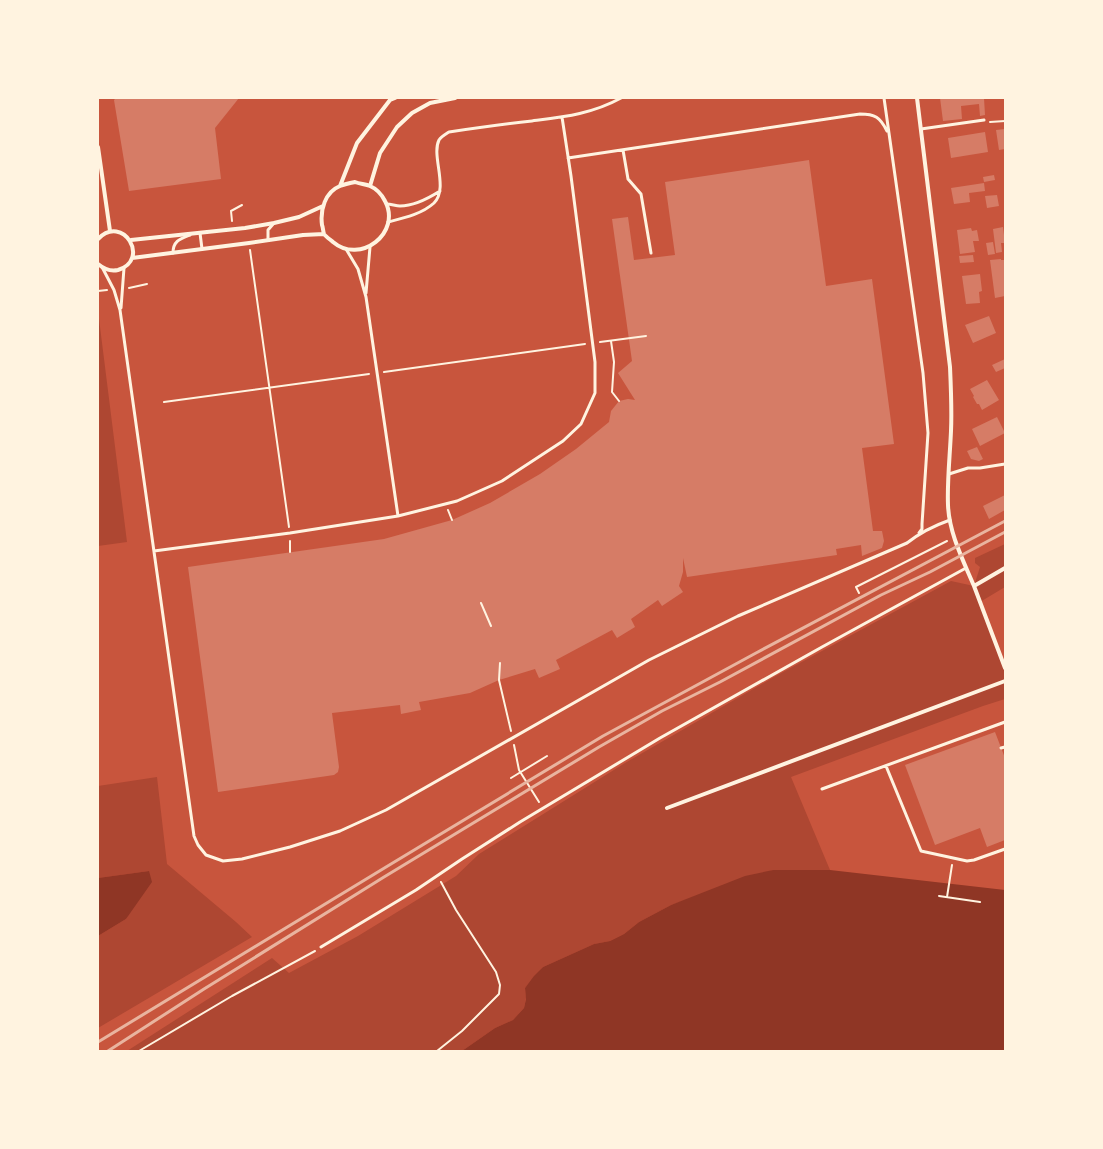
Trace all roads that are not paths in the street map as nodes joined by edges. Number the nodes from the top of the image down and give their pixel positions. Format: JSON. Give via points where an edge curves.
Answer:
{"nodes":[{"id":1,"x":395,"y":98,"type":"edge"},
{"id":2,"x":455,"y":98,"type":"edge"},
{"id":3,"x":620,"y":98,"type":"edge"},
{"id":4,"x":884,"y":98,"type":"edge"},
{"id":5,"x":917,"y":98,"type":"edge"},
{"id":6,"x":562,"y":117,"type":"junction"},
{"id":7,"x":984,"y":120,"type":"dead end"},
{"id":8,"x":921,"y":129,"type":"junction"},
{"id":9,"x":889,"y":133,"type":"junction"},
{"id":10,"x":98,"y":147,"type":"edge"},
{"id":11,"x":622,"y":150,"type":"junction"},
{"id":12,"x":568,"y":158,"type":"junction"},
{"id":13,"x":340,"y":186,"type":"junction"},
{"id":14,"x":370,"y":186,"type":"junction"},
{"id":15,"x":440,"y":191,"type":"junction"},
{"id":16,"x":387,"y":204,"type":"junction"},
{"id":17,"x":323,"y":206,"type":"junction"},
{"id":18,"x":388,"y":222,"type":"junction"},
{"id":19,"x":274,"y":223,"type":"junction"},
{"id":20,"x":110,"y":231,"type":"junction"},
{"id":21,"x":200,"y":233,"type":"junction"},
{"id":22,"x":191,"y":234,"type":"junction"},
{"id":23,"x":324,"y":234,"type":"junction"},
{"id":24,"x":98,"y":239,"type":"edge"},
{"id":25,"x":131,"y":240,"type":"junction"},
{"id":26,"x":268,"y":240,"type":"junction"},
{"id":27,"x":370,"y":247,"type":"junction"},
{"id":28,"x":202,"y":249,"type":"junction"},
{"id":29,"x":346,"y":249,"type":"junction"},
{"id":30,"x":173,"y":253,"type":"junction"},
{"id":31,"x":651,"y":253,"type":"dead end"},
{"id":32,"x":132,"y":258,"type":"junction"},
{"id":33,"x":98,"y":264,"type":"edge"},
{"id":34,"x":102,"y":267,"type":"junction"},
{"id":35,"x":124,"y":268,"type":"junction"},
{"id":36,"x":366,"y":297,"type":"junction"},
{"id":37,"x":120,"y":310,"type":"junction"},
{"id":38,"x":1005,"y":464,"type":"edge"},
{"id":39,"x":949,"y":474,"type":"junction"},
{"id":40,"x":398,"y":516,"type":"junction"},
{"id":41,"x":950,"y":520,"type":"junction"},
{"id":42,"x":918,"y":534,"type":"junction"},
{"id":43,"x":154,"y":551,"type":"junction"},
{"id":44,"x":966,"y":568,"type":"junction"},
{"id":45,"x":1005,"y":568,"type":"edge"},
{"id":46,"x":974,"y":586,"type":"junction"},
{"id":47,"x":1005,"y":668,"type":"edge"},
{"id":48,"x":1005,"y":681,"type":"edge"},
{"id":49,"x":1005,"y":722,"type":"edge"},
{"id":50,"x":886,"y":766,"type":"junction"},
{"id":51,"x":822,"y":789,"type":"dead end"},
{"id":52,"x":667,"y":808,"type":"dead end"},
{"id":53,"x":1005,"y":849,"type":"edge"},
{"id":54,"x":321,"y":948,"type":"road end"}],
"edges":[{"from":1,"to":13,"type":"street","via":[[390,100],[357,143]]},
{"from":2,"to":14,"type":"street","via":[[430,103],[412,113],[398,127],[380,153]]},
{"from":3,"to":6,"type":"lane","via":[[602,108]]},
{"from":4,"to":9,"type":"lane"},
{"from":5,"to":8,"type":"street"},
{"from":6,"to":12,"type":"lane"},
{"from":6,"to":15,"type":"lane","via":[[449,132],[440,138],[437,149]]},
{"from":7,"to":8,"type":"lane"},
{"from":8,"to":39,"type":"street","via":[[950,367],[952,406]]},
{"from":9,"to":11,"type":"lane","via":[[881,120],[872,114],[860,114]]},
{"from":9,"to":42,"type":"lane","via":[[923,373],[928,432],[922,529]]},
{"from":10,"to":20,"type":"street"},
{"from":11,"to":12,"type":"lane"},
{"from":11,"to":31,"type":"lane","via":[[628,179],[641,194]]},
{"from":12,"to":40,"type":"lane","via":[[595,362],[595,393],[581,424],[563,441],[502,481],[457,501]]},
{"from":13,"to":14,"type":"street","via":[[355,182]]},
{"from":13,"to":17,"type":"street","via":[[327,197]]},
{"from":14,"to":16,"type":"street","via":[[378,191]]},
{"from":15,"to":16,"type":"lane","via":[[415,203],[400,206]]},
{"from":15,"to":18,"type":"lane","via":[[435,202],[426,209]]},
{"from":16,"to":18,"type":"street"},
{"from":17,"to":19,"type":"street","via":[[299,217]]},
{"from":17,"to":23,"type":"street","via":[[321,218]]},
{"from":18,"to":27,"type":"street","via":[[385,232]]},
{"from":19,"to":21,"type":"street"},
{"from":19,"to":26,"type":"lane","via":[[268,230]]},
{"from":20,"to":24,"type":"street"},
{"from":20,"to":25,"type":"street","via":[[125,234]]},
{"from":21,"to":22,"type":"street"},
{"from":21,"to":28,"type":"lane"},
{"from":22,"to":25,"type":"street"},
{"from":22,"to":30,"type":"lane","via":[[178,240],[173,247]]},
{"from":23,"to":26,"type":"street"},
{"from":23,"to":29,"type":"street"},
{"from":25,"to":32,"type":"street"},
{"from":26,"to":28,"type":"street"},
{"from":27,"to":29,"type":"street"},
{"from":27,"to":36,"type":"lane"},
{"from":28,"to":30,"type":"street"},
{"from":29,"to":36,"type":"lane","via":[[358,269]]},
{"from":30,"to":32,"type":"street"},
{"from":32,"to":35,"type":"street"},
{"from":33,"to":34,"type":"street"},
{"from":34,"to":35,"type":"street","via":[[114,271]]},
{"from":34,"to":37,"type":"lane","via":[[114,290]]},
{"from":35,"to":37,"type":"lane"},
{"from":36,"to":40,"type":"lane"},
{"from":37,"to":43,"type":"lane"},
{"from":38,"to":39,"type":"lane","via":[[968,468]]},
{"from":39,"to":41,"type":"street"},
{"from":40,"to":43,"type":"lane"},
{"from":41,"to":42,"type":"lane"},
{"from":41,"to":44,"type":"street"},
{"from":42,"to":43,"type":"lane","via":[[907,543],[738,616],[649,660],[386,810],[340,831],[290,848],[223,861],[206,855],[194,836]]},
{"from":44,"to":46,"type":"street"},
{"from":44,"to":54,"type":"lane","via":[[660,738],[520,822]]},
{"from":45,"to":46,"type":"street"},
{"from":46,"to":47,"type":"street"},
{"from":48,"to":52,"type":"street"},
{"from":49,"to":50,"type":"lane"},
{"from":50,"to":51,"type":"lane"},
{"from":50,"to":53,"type":"lane","via":[[921,851],[967,861]]}]}
